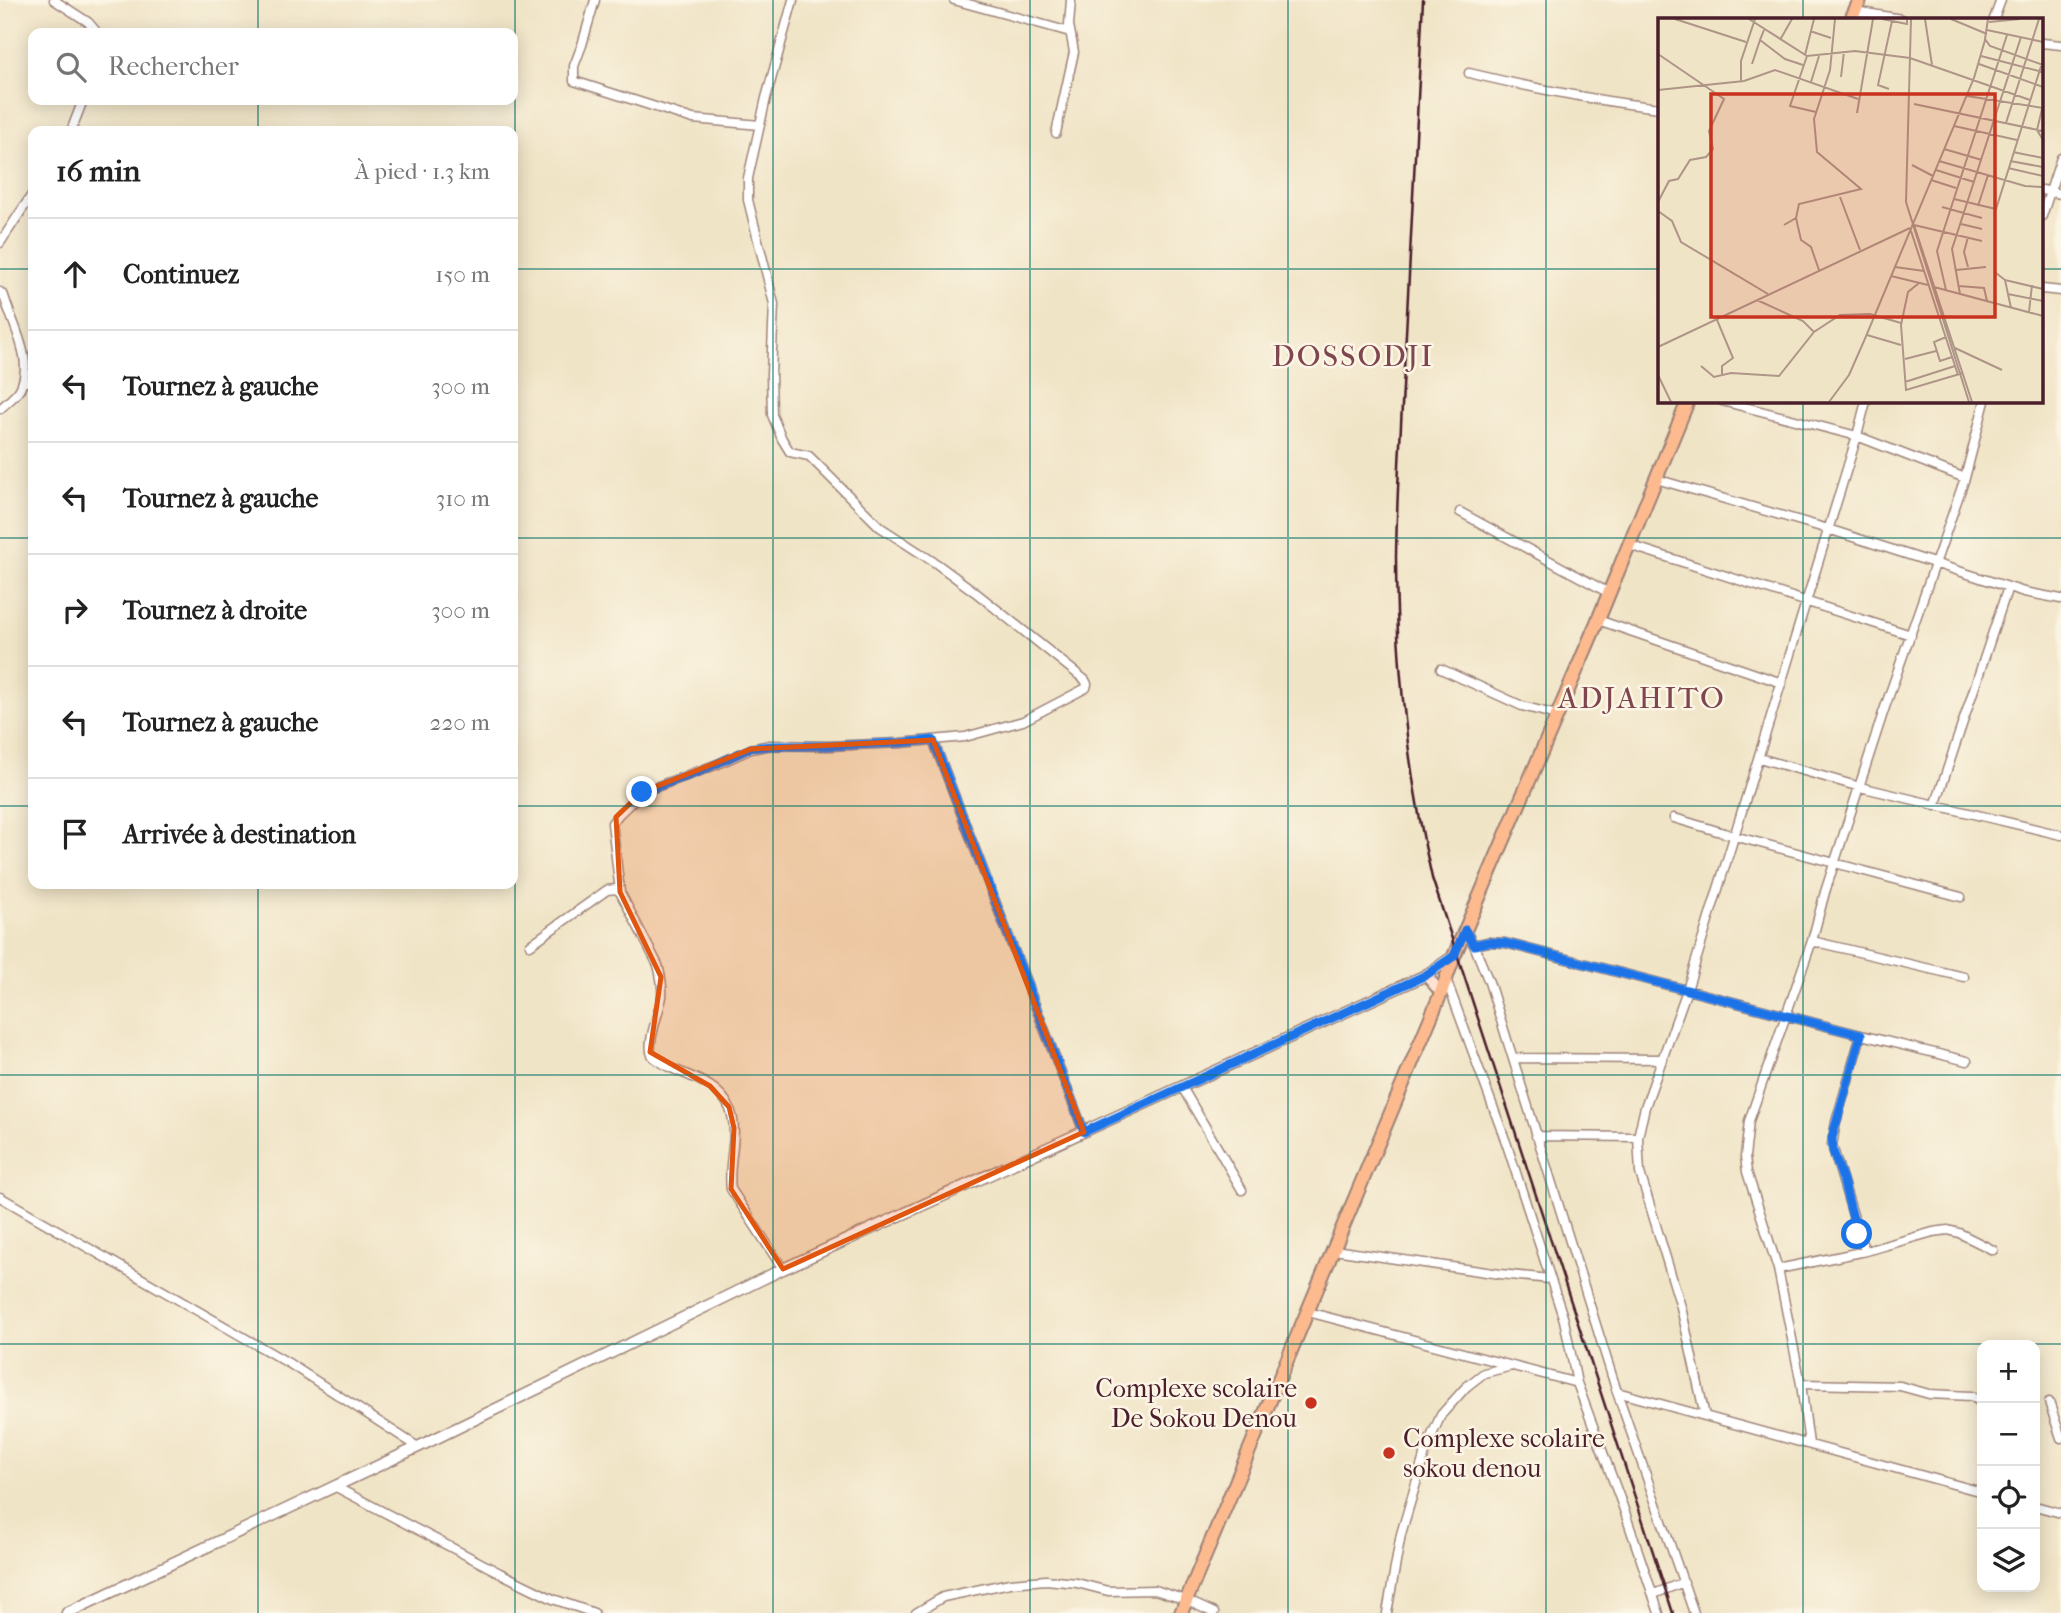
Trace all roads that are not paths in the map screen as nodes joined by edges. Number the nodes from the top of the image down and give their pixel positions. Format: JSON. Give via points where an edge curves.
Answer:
{"nodes":[{"id":1,"x":54,"y":0,"type":"edge"},
{"id":2,"x":595,"y":0,"type":"edge"},
{"id":3,"x":793,"y":0,"type":"edge"},
{"id":4,"x":954,"y":0,"type":"edge"},
{"id":5,"x":1071,"y":0,"type":"edge"},
{"id":6,"x":2001,"y":0,"type":"edge"},
{"id":7,"x":1855,"y":10,"type":"edge"},
{"id":8,"x":1896,"y":18,"type":"edge"},
{"id":9,"x":1994,"y":18,"type":"edge"},
{"id":10,"x":93,"y":28,"type":"edge"},
{"id":11,"x":1070,"y":32,"type":"junction"},
{"id":12,"x":1469,"y":72,"type":"dead end"},
{"id":13,"x":80,"y":105,"type":"edge"},
{"id":14,"x":1658,"y":108,"type":"edge"},
{"id":15,"x":760,"y":125,"type":"junction"},
{"id":16,"x":73,"y":126,"type":"edge"},
{"id":17,"x":1056,"y":133,"type":"dead end"},
{"id":18,"x":2061,"y":158,"type":"edge"},
{"id":19,"x":2045,"y":190,"type":"edge"},
{"id":20,"x":2061,"y":194,"type":"edge"},
{"id":21,"x":28,"y":201,"type":"edge"},
{"id":22,"x":0,"y":243,"type":"edge"},
{"id":23,"x":0,"y":292,"type":"edge"},
{"id":24,"x":24,"y":379,"type":"junction"},
{"id":25,"x":28,"y":382,"type":"edge"},
{"id":26,"x":1688,"y":402,"type":"edge"},
{"id":27,"x":1726,"y":402,"type":"edge"},
{"id":28,"x":1866,"y":402,"type":"edge"},
{"id":29,"x":1985,"y":402,"type":"edge"},
{"id":30,"x":0,"y":409,"type":"edge"},
{"id":31,"x":1857,"y":436,"type":"junction"},
{"id":32,"x":1656,"y":478,"type":"junction"},
{"id":33,"x":1965,"y":478,"type":"junction"},
{"id":34,"x":1460,"y":512,"type":"dead end"},
{"id":35,"x":1828,"y":529,"type":"junction"},
{"id":36,"x":1629,"y":545,"type":"junction"},
{"id":37,"x":1934,"y":563,"type":"junction"},
{"id":38,"x":2008,"y":587,"type":"junction"},
{"id":39,"x":1609,"y":593,"type":"junction"},
{"id":40,"x":2061,"y":599,"type":"edge"},
{"id":41,"x":1807,"y":601,"type":"junction"},
{"id":42,"x":1598,"y":620,"type":"junction"},
{"id":43,"x":1911,"y":635,"type":"junction"},
{"id":44,"x":1441,"y":669,"type":"dead end"},
{"id":45,"x":1782,"y":683,"type":"junction"},
{"id":46,"x":1557,"y":715,"type":"junction"},
{"id":47,"x":933,"y":740,"type":"junction"},
{"id":48,"x":1759,"y":758,"type":"junction"},
{"id":49,"x":1860,"y":787,"type":"junction"},
{"id":50,"x":1936,"y":806,"type":"junction"},
{"id":51,"x":1674,"y":818,"type":"dead end"},
{"id":52,"x":2061,"y":835,"type":"edge"},
{"id":53,"x":1734,"y":836,"type":"junction"},
{"id":54,"x":1835,"y":863,"type":"junction"},
{"id":55,"x":620,"y":892,"type":"junction"},
{"id":56,"x":1961,"y":897,"type":"dead end"},
{"id":57,"x":1465,"y":930,"type":"junction"},
{"id":58,"x":1812,"y":941,"type":"junction"},
{"id":59,"x":530,"y":944,"type":"dead end"},
{"id":60,"x":1474,"y":945,"type":"junction"},
{"id":61,"x":1454,"y":956,"type":"junction"},
{"id":62,"x":1426,"y":975,"type":"junction"},
{"id":63,"x":1964,"y":977,"type":"dead end"},
{"id":64,"x":1446,"y":979,"type":"junction"},
{"id":65,"x":1687,"y":990,"type":"junction"},
{"id":66,"x":1441,"y":993,"type":"junction"},
{"id":67,"x":1785,"y":1015,"type":"junction"},
{"id":68,"x":1861,"y":1035,"type":"junction"},
{"id":69,"x":1513,"y":1058,"type":"junction"},
{"id":70,"x":1663,"y":1059,"type":"junction"},
{"id":71,"x":1967,"y":1061,"type":"dead end"},
{"id":72,"x":1182,"y":1087,"type":"junction"},
{"id":73,"x":1084,"y":1132,"type":"junction"},
{"id":74,"x":1536,"y":1136,"type":"junction"},
{"id":75,"x":1638,"y":1137,"type":"junction"},
{"id":76,"x":1242,"y":1190,"type":"dead end"},
{"id":77,"x":0,"y":1197,"type":"edge"},
{"id":78,"x":1334,"y":1250,"type":"junction"},
{"id":79,"x":1993,"y":1250,"type":"dead end"},
{"id":80,"x":1866,"y":1251,"type":"junction"},
{"id":81,"x":783,"y":1269,"type":"junction"},
{"id":82,"x":1778,"y":1269,"type":"junction"},
{"id":83,"x":1550,"y":1279,"type":"junction"},
{"id":84,"x":1308,"y":1312,"type":"junction"},
{"id":85,"x":1512,"y":1366,"type":"junction"},
{"id":86,"x":1577,"y":1383,"type":"junction"},
{"id":87,"x":1801,"y":1384,"type":"junction"},
{"id":88,"x":1617,"y":1392,"type":"junction"},
{"id":89,"x":1977,"y":1400,"type":"edge"},
{"id":90,"x":2049,"y":1402,"type":"dead end"},
{"id":91,"x":1705,"y":1416,"type":"junction"},
{"id":92,"x":2061,"y":1438,"type":"edge"},
{"id":93,"x":1809,"y":1444,"type":"junction"},
{"id":94,"x":418,"y":1447,"type":"junction"},
{"id":95,"x":334,"y":1486,"type":"junction"},
{"id":96,"x":1977,"y":1491,"type":"edge"},
{"id":97,"x":2040,"y":1507,"type":"edge"},
{"id":98,"x":2061,"y":1513,"type":"edge"},
{"id":99,"x":1684,"y":1583,"type":"junction"},
{"id":100,"x":1654,"y":1594,"type":"junction"},
{"id":101,"x":1183,"y":1607,"type":"edge"},
{"id":102,"x":67,"y":1613,"type":"edge"},
{"id":103,"x":594,"y":1613,"type":"edge"},
{"id":104,"x":916,"y":1613,"type":"edge"},
{"id":105,"x":1214,"y":1613,"type":"edge"},
{"id":106,"x":1387,"y":1613,"type":"edge"},
{"id":107,"x":1659,"y":1613,"type":"edge"},
{"id":108,"x":1694,"y":1613,"type":"edge"}],
"edges":[{"from":1,"to":10,"type":"street"},
{"from":2,"to":15,"type":"street","via":[[573,66],[574,81],[693,119]]},
{"from":3,"to":15,"type":"street"},
{"from":4,"to":11,"type":"street"},
{"from":5,"to":11,"type":"street"},
{"from":6,"to":9,"type":"street"},
{"from":7,"to":8,"type":"street"},
{"from":11,"to":17,"type":"street","via":[[1074,52]]},
{"from":12,"to":14,"type":"street","via":[[1604,102]]},
{"from":13,"to":16,"type":"street"},
{"from":15,"to":47,"type":"street","via":[[748,200],[775,304],[772,415],[782,439],[790,452],[809,456],[880,527],[937,564],[1086,680],[1086,688],[1023,721],[965,737]]},
{"from":18,"to":19,"type":"street"},
{"from":19,"to":20,"type":"street"},
{"from":21,"to":22,"type":"street"},
{"from":23,"to":24,"type":"street","via":[[20,340]]},
{"from":24,"to":25,"type":"street"},
{"from":24,"to":30,"type":"street","via":[[19,391]]},
{"from":26,"to":32,"type":"main road"},
{"from":27,"to":31,"type":"street"},
{"from":28,"to":31,"type":"street"},
{"from":29,"to":33,"type":"street"},
{"from":31,"to":33,"type":"street"},
{"from":31,"to":35,"type":"street"},
{"from":32,"to":35,"type":"street"},
{"from":32,"to":36,"type":"main road"},
{"from":33,"to":37,"type":"street"},
{"from":34,"to":39,"type":"street"},
{"from":35,"to":37,"type":"street"},
{"from":35,"to":41,"type":"street"},
{"from":36,"to":39,"type":"main road"},
{"from":36,"to":41,"type":"street"},
{"from":37,"to":38,"type":"street"},
{"from":37,"to":43,"type":"street"},
{"from":38,"to":40,"type":"street"},
{"from":38,"to":50,"type":"street"},
{"from":39,"to":42,"type":"main road"},
{"from":41,"to":43,"type":"street"},
{"from":41,"to":45,"type":"street"},
{"from":42,"to":45,"type":"street"},
{"from":42,"to":46,"type":"main road"},
{"from":43,"to":49,"type":"street"},
{"from":44,"to":46,"type":"street","via":[[1522,706]]},
{"from":45,"to":48,"type":"street"},
{"from":46,"to":57,"type":"main road"},
{"from":47,"to":55,"type":"street","via":[[751,748],[642,792],[612,823]]},
{"from":47,"to":73,"type":"street"},
{"from":48,"to":49,"type":"street"},
{"from":48,"to":53,"type":"street"},
{"from":49,"to":50,"type":"street"},
{"from":49,"to":54,"type":"street"},
{"from":50,"to":52,"type":"street"},
{"from":51,"to":53,"type":"street"},
{"from":53,"to":54,"type":"street"},
{"from":53,"to":65,"type":"street"},
{"from":54,"to":56,"type":"street"},
{"from":54,"to":58,"type":"street"},
{"from":55,"to":59,"type":"street","via":[[607,890]]},
{"from":55,"to":81,"type":"street","via":[[662,977],[650,1052],[665,1065],[710,1086],[729,1107],[734,1128],[732,1189]]},
{"from":57,"to":60,"type":"street"},
{"from":57,"to":61,"type":"main road"},
{"from":58,"to":63,"type":"street"},
{"from":58,"to":67,"type":"street"},
{"from":60,"to":65,"type":"street","via":[[1505,943]]},
{"from":60,"to":69,"type":"street"},
{"from":61,"to":62,"type":"street"},
{"from":61,"to":64,"type":"main road"},
{"from":62,"to":66,"type":"main road"},
{"from":62,"to":72,"type":"street"},
{"from":64,"to":66,"type":"main road"},
{"from":64,"to":83,"type":"street"},
{"from":65,"to":67,"type":"street"},
{"from":65,"to":70,"type":"street"},
{"from":66,"to":78,"type":"main road"},
{"from":67,"to":68,"type":"street"},
{"from":67,"to":82,"type":"street","via":[[1749,1121],[1745,1157]]},
{"from":68,"to":71,"type":"street"},
{"from":68,"to":80,"type":"street","via":[[1832,1138],[1857,1234]]},
{"from":69,"to":70,"type":"street"},
{"from":69,"to":74,"type":"street"},
{"from":70,"to":75,"type":"street"},
{"from":72,"to":73,"type":"street"},
{"from":72,"to":76,"type":"street"},
{"from":73,"to":81,"type":"street"},
{"from":74,"to":75,"type":"street"},
{"from":74,"to":88,"type":"street"},
{"from":75,"to":91,"type":"street","via":[[1646,1199],[1681,1307]]},
{"from":77,"to":94,"type":"street","via":[[290,1364]]},
{"from":78,"to":83,"type":"street"},
{"from":78,"to":84,"type":"main road"},
{"from":79,"to":80,"type":"street","via":[[1948,1230]]},
{"from":80,"to":82,"type":"street"},
{"from":81,"to":94,"type":"street"},
{"from":82,"to":87,"type":"street"},
{"from":83,"to":86,"type":"street"},
{"from":84,"to":85,"type":"street"},
{"from":84,"to":101,"type":"main road"},
{"from":85,"to":86,"type":"street"},
{"from":85,"to":106,"type":"street","via":[[1485,1373],[1441,1415],[1401,1534]]},
{"from":86,"to":100,"type":"street"},
{"from":87,"to":89,"type":"street","via":[[1900,1386]]},
{"from":87,"to":93,"type":"street"},
{"from":88,"to":91,"type":"street"},
{"from":88,"to":99,"type":"street"},
{"from":90,"to":92,"type":"street"},
{"from":91,"to":93,"type":"street"},
{"from":93,"to":96,"type":"street"},
{"from":94,"to":95,"type":"street"},
{"from":95,"to":102,"type":"street"},
{"from":95,"to":103,"type":"street","via":[[510,1578]]},
{"from":97,"to":98,"type":"street"},
{"from":99,"to":100,"type":"street"},
{"from":99,"to":108,"type":"street"},
{"from":100,"to":107,"type":"street"},
{"from":101,"to":104,"type":"street","via":[[1155,1590],[1108,1591],[1058,1580],[1033,1580],[943,1597]]},
{"from":101,"to":105,"type":"street"}]}
